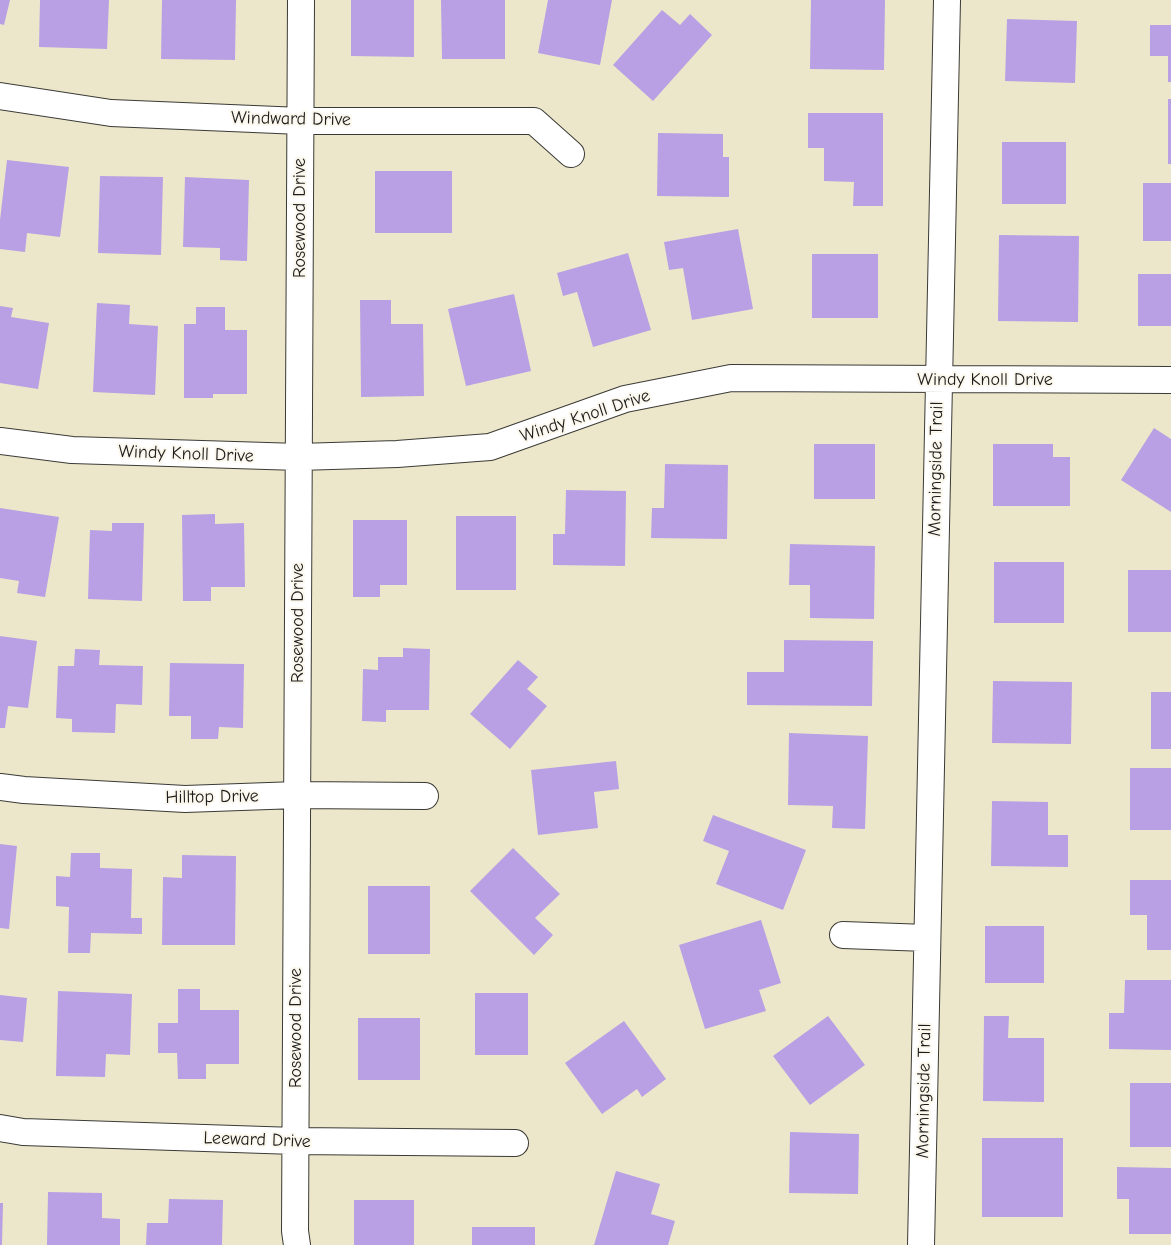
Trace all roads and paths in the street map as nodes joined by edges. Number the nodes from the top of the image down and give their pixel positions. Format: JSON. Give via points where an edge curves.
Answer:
{"nodes":[{"id":1,"x":301,"y":0,"type":"edge"},
{"id":2,"x":947,"y":0,"type":"edge"},
{"id":3,"x":0,"y":96,"type":"edge"},
{"id":4,"x":300,"y":121,"type":"junction"},
{"id":5,"x":571,"y":154,"type":"dead end"},
{"id":6,"x":938,"y":380,"type":"junction"},
{"id":7,"x":1171,"y":380,"type":"edge"},
{"id":8,"x":0,"y":441,"type":"edge"},
{"id":9,"x":299,"y":457,"type":"junction"},
{"id":10,"x":0,"y":787,"type":"edge"},
{"id":11,"x":297,"y":795,"type":"junction"},
{"id":12,"x":425,"y":796,"type":"dead end"},
{"id":13,"x":843,"y":935,"type":"dead end"},
{"id":14,"x":927,"y":938,"type":"junction"},
{"id":15,"x":0,"y":1128,"type":"edge"},
{"id":16,"x":295,"y":1141,"type":"junction"},
{"id":17,"x":514,"y":1143,"type":"dead end"},
{"id":18,"x":297,"y":1245,"type":"edge"},
{"id":19,"x":921,"y":1245,"type":"edge"}],
"edges":[{"from":1,"to":4,"type":"street","name":"Rosewood Drive"},
{"from":2,"to":6,"type":"street","name":"Morningside Trail"},
{"from":3,"to":4,"type":"street","name":"Windward Drive","via":[[111,113]]},
{"from":4,"to":5,"type":"street","name":"Windward Drive","via":[[534,121]]},
{"from":4,"to":9,"type":"street","name":"Rosewood Drive"},
{"from":6,"to":7,"type":"street","name":"Windy Knoll Drive"},
{"from":6,"to":9,"type":"street","name":"Windy Knoll Drive","via":[[731,378],[625,399],[490,447]]},
{"from":6,"to":14,"type":"street","name":"Morningside Trail"},
{"from":8,"to":9,"type":"street","name":"Windy Knoll Drive","via":[[72,450]]},
{"from":9,"to":11,"type":"street","name":"Rosewood Drive"},
{"from":10,"to":11,"type":"street","name":"Hilltop Drive","via":[[185,799]]},
{"from":11,"to":12,"type":"street","name":"Hilltop Drive"},
{"from":11,"to":16,"type":"street","name":"Rosewood Drive"},
{"from":13,"to":14,"type":"street"},
{"from":14,"to":19,"type":"street","name":"Morningside Trail"},
{"from":15,"to":16,"type":"street","name":"Leeward Drive","via":[[24,1132]]},
{"from":16,"to":17,"type":"street","name":"Leeward Drive"},
{"from":16,"to":18,"type":"street","name":"Rosewood Drive"}]}
